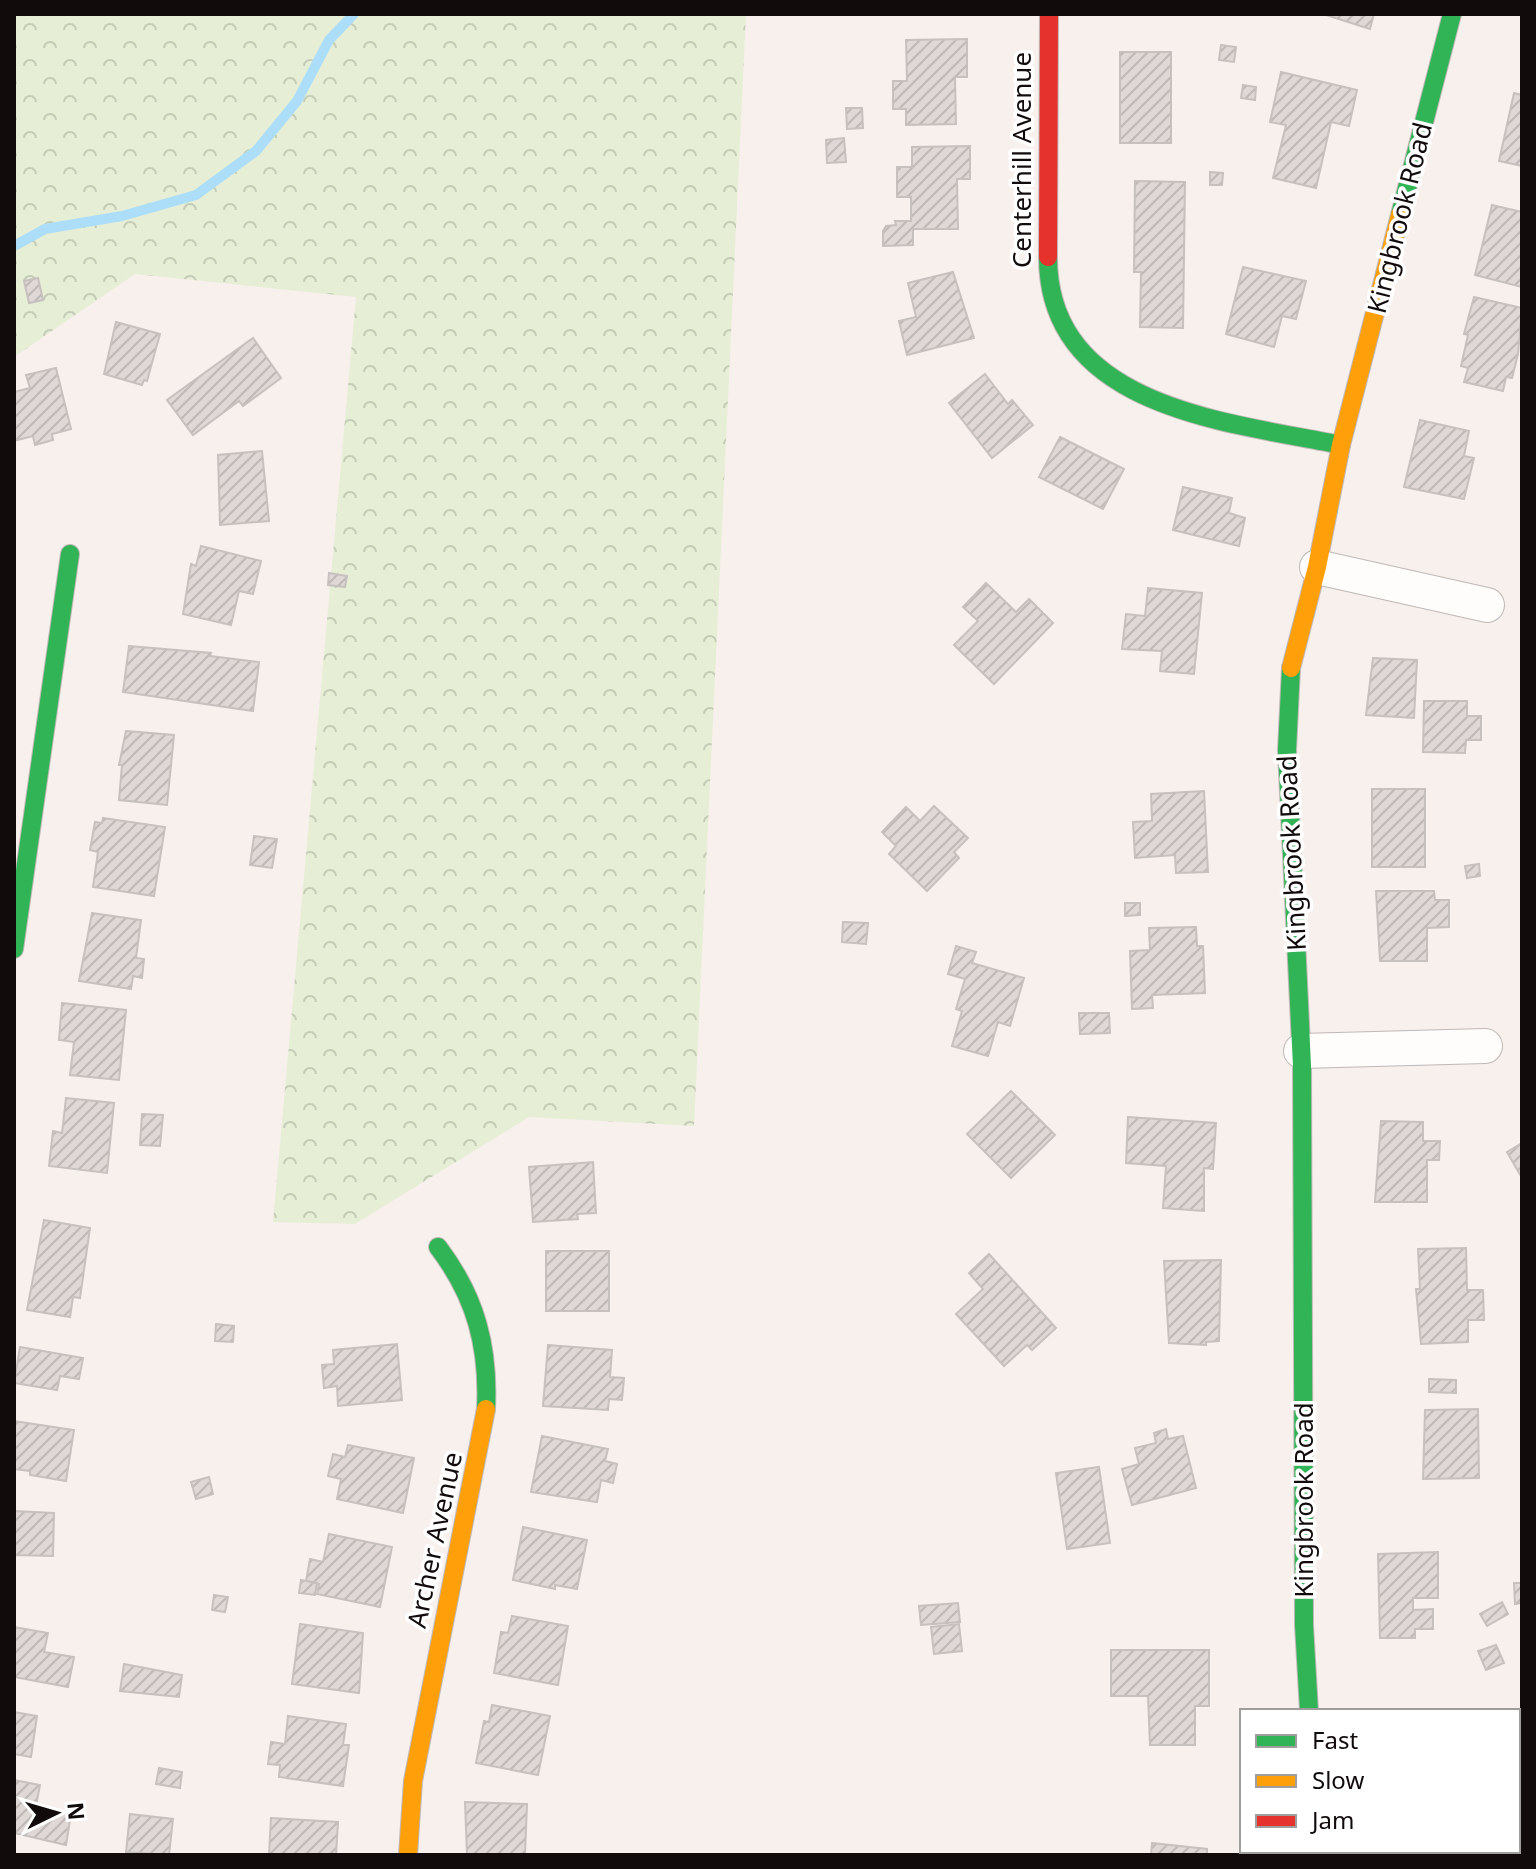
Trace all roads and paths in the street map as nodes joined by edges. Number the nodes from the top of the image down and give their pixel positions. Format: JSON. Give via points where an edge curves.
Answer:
{"nodes":[{"id":1,"x":1049,"y":14,"type":"edge"},
{"id":2,"x":1452,"y":14,"type":"edge"},
{"id":3,"x":1341,"y":445,"type":"junction"},
{"id":4,"x":70,"y":554,"type":"dead end"},
{"id":5,"x":1317,"y":567,"type":"junction"},
{"id":6,"x":1487,"y":605,"type":"dead end"},
{"id":7,"x":14,"y":949,"type":"edge"},
{"id":8,"x":1485,"y":1046,"type":"dead end"},
{"id":9,"x":1301,"y":1051,"type":"junction"},
{"id":10,"x":438,"y":1247,"type":"dead end"},
{"id":11,"x":1309,"y":1709,"type":"edge"},
{"id":12,"x":408,"y":1855,"type":"edge"}],
"edges":[{"from":1,"to":3,"type":"street","name":"Centerhill Avenue","via":[[1048,288],[1084,356],[1133,393]]},
{"from":2,"to":3,"type":"street","name":"Kingbrook Road"},
{"from":3,"to":5,"type":"street","name":"Kingbrook Road"},
{"from":4,"to":7,"type":"street"},
{"from":5,"to":6,"type":"street"},
{"from":5,"to":9,"type":"street","name":"Kingbrook Road","via":[[1288,689]]},
{"from":8,"to":9,"type":"street"},
{"from":9,"to":11,"type":"street","name":"Kingbrook Road"},
{"from":10,"to":12,"type":"street","name":"Archer Avenue","via":[[478,1308],[488,1383],[485,1424],[413,1781]]}]}
